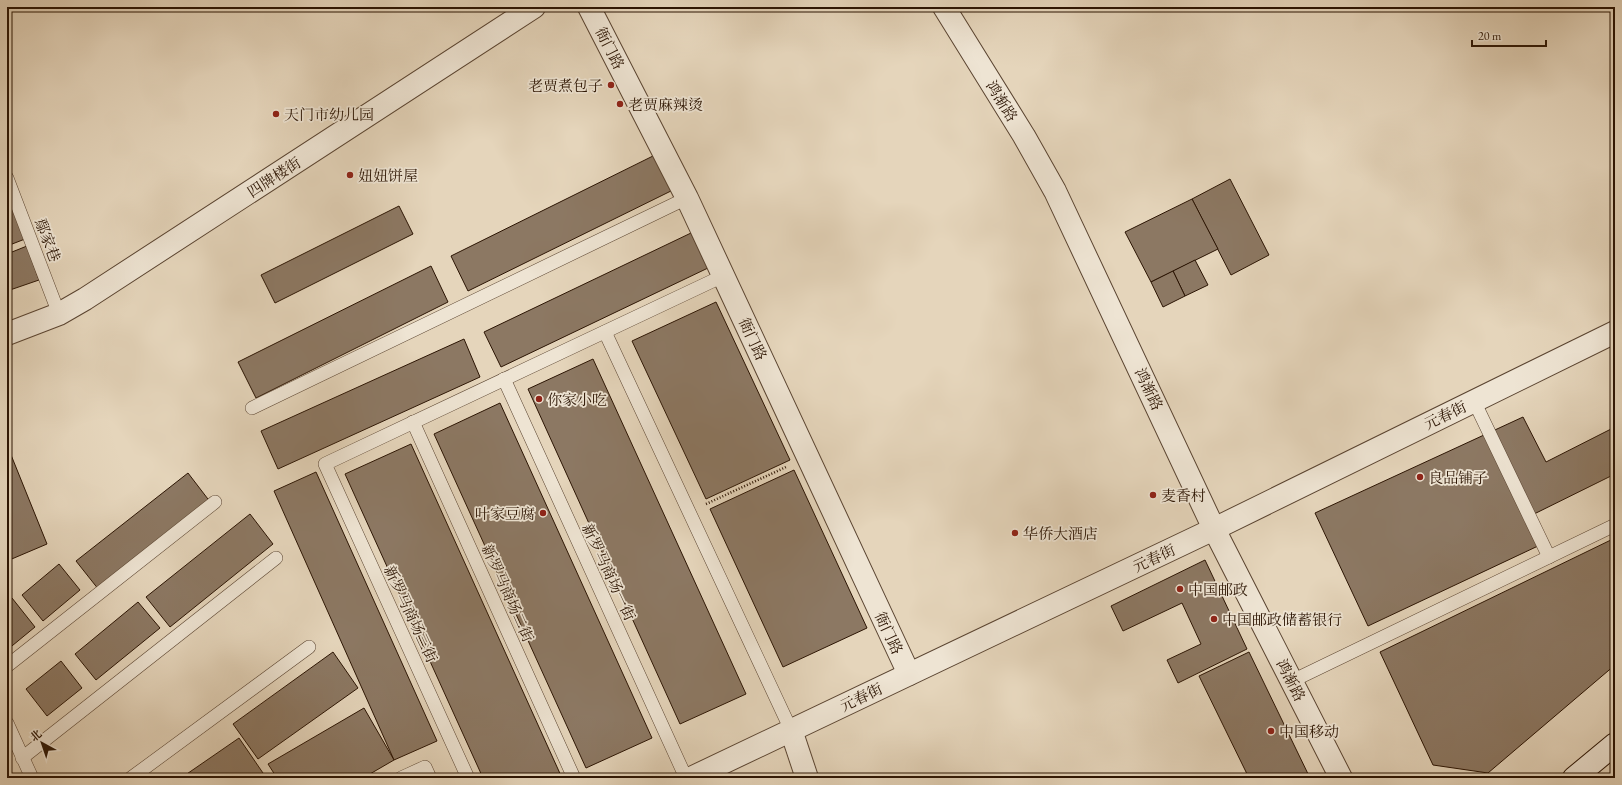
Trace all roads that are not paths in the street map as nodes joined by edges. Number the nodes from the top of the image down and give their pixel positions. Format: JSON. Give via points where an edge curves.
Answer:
{"nodes":[{"id":1,"x":534,"y":7,"type":"edge"},
{"id":2,"x":589,"y":7,"type":"edge"},
{"id":3,"x":944,"y":7,"type":"edge"},
{"id":4,"x":7,"y":178,"type":"edge"},
{"id":5,"x":687,"y":198,"type":"junction"},
{"id":6,"x":723,"y":276,"type":"junction"},
{"id":7,"x":59,"y":314,"type":"junction"},
{"id":8,"x":604,"y":332,"type":"junction"},
{"id":9,"x":1615,"y":332,"type":"edge"},
{"id":10,"x":7,"y":334,"type":"edge"},
{"id":11,"x":504,"y":379,"type":"junction"},
{"id":12,"x":1474,"y":401,"type":"junction"},
{"id":13,"x":252,"y":408,"type":"dead end"},
{"id":14,"x":412,"y":422,"type":"junction"},
{"id":15,"x":214,"y":502,"type":"dead end"},
{"id":16,"x":1615,"y":525,"type":"edge"},
{"id":17,"x":1214,"y":529,"type":"junction"},
{"id":18,"x":276,"y":558,"type":"dead end"},
{"id":19,"x":1549,"y":558,"type":"junction"},
{"id":20,"x":309,"y":647,"type":"dead end"},
{"id":21,"x":7,"y":666,"type":"edge"},
{"id":22,"x":909,"y":674,"type":"junction"},
{"id":23,"x":1292,"y":681,"type":"junction"},
{"id":24,"x":7,"y":723,"type":"edge"},
{"id":25,"x":791,"y":730,"type":"junction"},
{"id":26,"x":1615,"y":744,"type":"edge"},
{"id":27,"x":22,"y":758,"type":"junction"},
{"id":28,"x":1615,"y":764,"type":"edge"},
{"id":29,"x":32,"y":778,"type":"edge"},
{"id":30,"x":132,"y":778,"type":"edge"},
{"id":31,"x":401,"y":778,"type":"edge"},
{"id":32,"x":430,"y":778,"type":"edge"},
{"id":33,"x":468,"y":778,"type":"edge"},
{"id":34,"x":574,"y":778,"type":"edge"},
{"id":35,"x":686,"y":778,"type":"edge"},
{"id":36,"x":691,"y":778,"type":"edge"},
{"id":37,"x":807,"y":778,"type":"edge"},
{"id":38,"x":1341,"y":778,"type":"edge"},
{"id":39,"x":1574,"y":778,"type":"edge"},
{"id":40,"x":1598,"y":778,"type":"edge"}],
"edges":[{"from":1,"to":7,"type":"street","name":"四牌楼街"},
{"from":2,"to":5,"type":"street","name":"衙门路"},
{"from":3,"to":17,"type":"street","name":"鸿渐路","via":[[1055,191]]},
{"from":4,"to":7,"type":"lane","name":"鄢家巷"},
{"from":5,"to":6,"type":"street","name":"衙门路"},
{"from":5,"to":13,"type":"lane"},
{"from":6,"to":8,"type":"lane"},
{"from":6,"to":22,"type":"street","name":"衙门路"},
{"from":7,"to":10,"type":"street","name":"四牌楼街"},
{"from":8,"to":11,"type":"lane"},
{"from":8,"to":25,"type":"lane"},
{"from":9,"to":12,"type":"street","name":"元春街"},
{"from":11,"to":14,"type":"lane"},
{"from":11,"to":35,"type":"lane","name":"新罗马商场一街"},
{"from":12,"to":17,"type":"street","name":"元春街"},
{"from":12,"to":19,"type":"lane"},
{"from":14,"to":33,"type":"lane","name":"新罗马商场三街","via":[[325,464]]},
{"from":14,"to":34,"type":"lane","name":"新罗马商场二街"},
{"from":15,"to":21,"type":"lane"},
{"from":16,"to":19,"type":"lane"},
{"from":17,"to":22,"type":"street","name":"元春街"},
{"from":17,"to":23,"type":"street","name":"鸿渐路"},
{"from":18,"to":27,"type":"lane"},
{"from":19,"to":23,"type":"lane"},
{"from":20,"to":30,"type":"lane"},
{"from":22,"to":25,"type":"street","name":"元春街"},
{"from":23,"to":38,"type":"street","name":"鸿渐路"},
{"from":24,"to":27,"type":"lane"},
{"from":25,"to":36,"type":"street","name":"元春街"},
{"from":25,"to":37,"type":"street"},
{"from":26,"to":39,"type":"street"},
{"from":27,"to":29,"type":"lane"},
{"from":28,"to":40,"type":"street"},
{"from":31,"to":32,"type":"lane","via":[[425,767]]}]}
